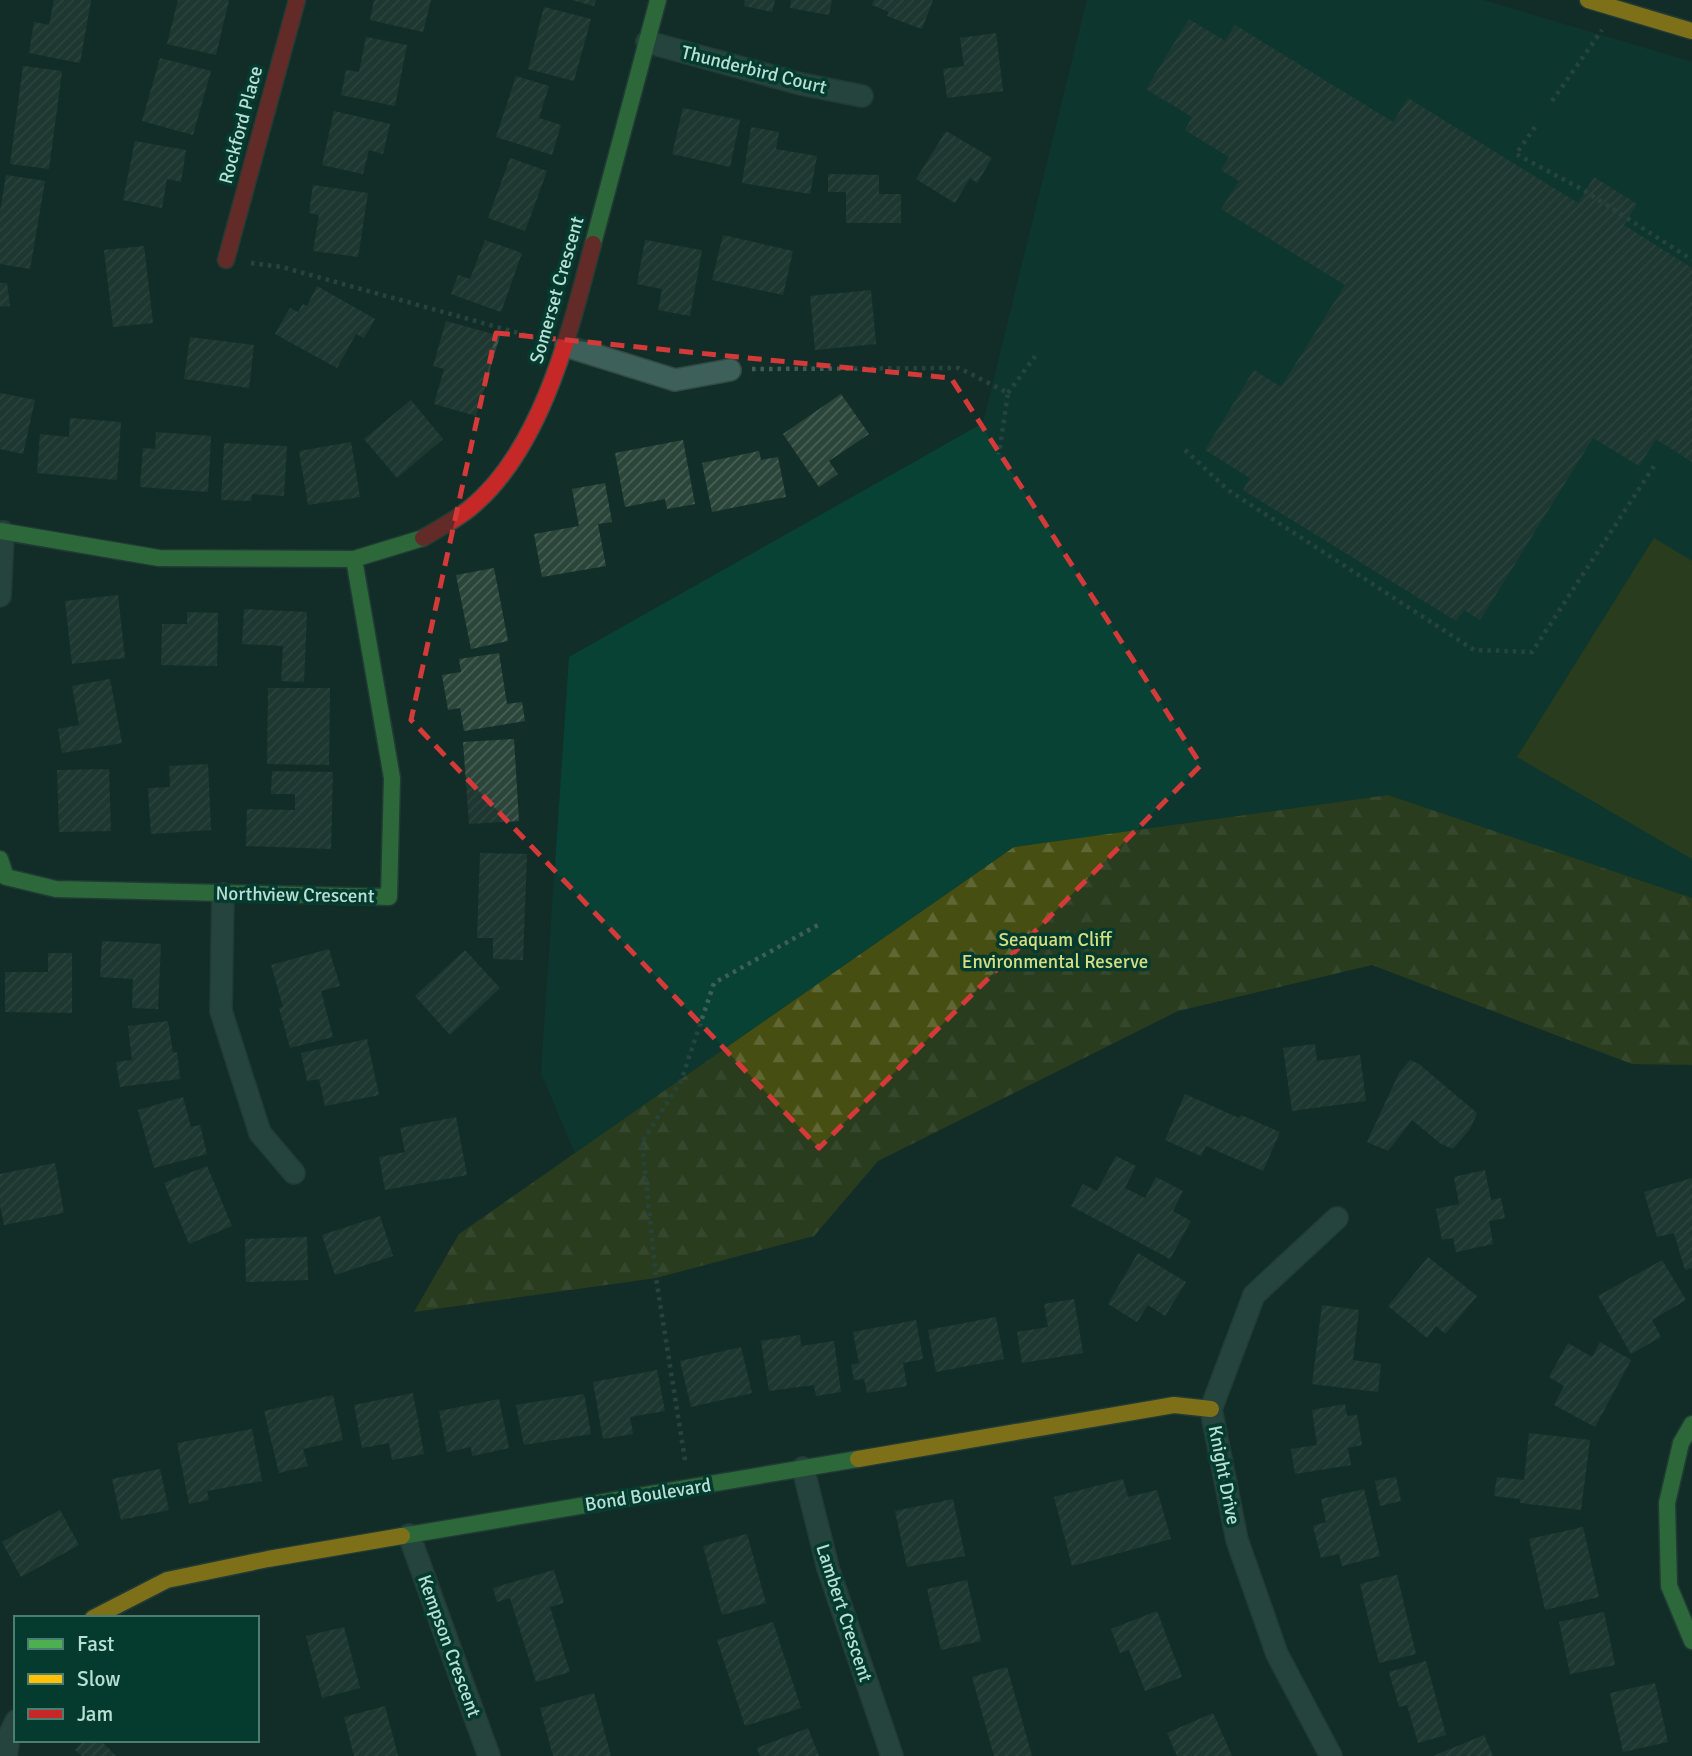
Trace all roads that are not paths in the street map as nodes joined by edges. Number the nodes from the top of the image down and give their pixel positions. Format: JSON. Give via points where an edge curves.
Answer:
{"nodes":[{"id":1,"x":297,"y":0,"type":"edge"},
{"id":2,"x":658,"y":0,"type":"edge"},
{"id":3,"x":1588,"y":0,"type":"edge"},
{"id":4,"x":1692,"y":30,"type":"edge"},
{"id":5,"x":647,"y":42,"type":"junction"},
{"id":6,"x":862,"y":96,"type":"dead end"},
{"id":7,"x":226,"y":260,"type":"road end"},
{"id":8,"x":566,"y":346,"type":"junction"},
{"id":9,"x":730,"y":370,"type":"road end"},
{"id":10,"x":2,"y":532,"type":"edge"},
{"id":11,"x":354,"y":559,"type":"junction"},
{"id":12,"x":0,"y":596,"type":"edge"},
{"id":13,"x":0,"y":859,"type":"edge"},
{"id":14,"x":223,"y":894,"type":"junction"},
{"id":15,"x":294,"y":1173,"type":"dead end"},
{"id":16,"x":1337,"y":1218,"type":"dead end"},
{"id":17,"x":1210,"y":1409,"type":"junction"},
{"id":18,"x":1692,"y":1424,"type":"edge"},
{"id":19,"x":803,"y":1468,"type":"junction"},
{"id":20,"x":409,"y":1535,"type":"junction"},
{"id":21,"x":97,"y":1616,"type":"edge"},
{"id":22,"x":1692,"y":1641,"type":"edge"},
{"id":23,"x":14,"y":1725,"type":"edge"},
{"id":24,"x":6,"y":1756,"type":"edge"},
{"id":25,"x":489,"y":1756,"type":"edge"},
{"id":26,"x":892,"y":1756,"type":"edge"},
{"id":27,"x":1331,"y":1756,"type":"edge"}],
"edges":[{"from":1,"to":7,"type":"street","name":"Rockford Place"},
{"from":2,"to":5,"type":"street","name":"Somerset Crescent"},
{"from":3,"to":4,"type":"street"},
{"from":5,"to":6,"type":"street","name":"Thunderbird Court"},
{"from":5,"to":8,"type":"street","name":"Somerset Crescent"},
{"from":8,"to":9,"type":"street","via":[[675,380]]},
{"from":8,"to":11,"type":"street","name":"Somerset Crescent","via":[[519,448],[499,478],[469,509],[423,538]]},
{"from":10,"to":11,"type":"street","name":"Somerset Crescent","via":[[159,558]]},
{"from":10,"to":12,"type":"street"},
{"from":11,"to":14,"type":"street","name":"Northview Crescent","via":[[392,778],[389,897]]},
{"from":13,"to":14,"type":"street","name":"Northview Crescent","via":[[6,877],[56,889]]},
{"from":14,"to":15,"type":"street","via":[[221,1011],[260,1133]]},
{"from":16,"to":17,"type":"street","name":"Knight Drive","via":[[1254,1295]]},
{"from":17,"to":19,"type":"street","name":"Bond Boulevard","via":[[1174,1405]]},
{"from":17,"to":27,"type":"street","name":"Knight Drive","via":[[1237,1540],[1277,1654]]},
{"from":18,"to":22,"type":"street","via":[[1681,1443],[1667,1503],[1668,1586]]},
{"from":19,"to":20,"type":"street","name":"Bond Boulevard"},
{"from":19,"to":26,"type":"street","name":"Lambert Crescent","via":[[828,1568]]},
{"from":20,"to":21,"type":"street","name":"Bond Boulevard","via":[[167,1580]]},
{"from":20,"to":25,"type":"street","name":"Kempson Crescent"},
{"from":23,"to":24,"type":"street"}]}
